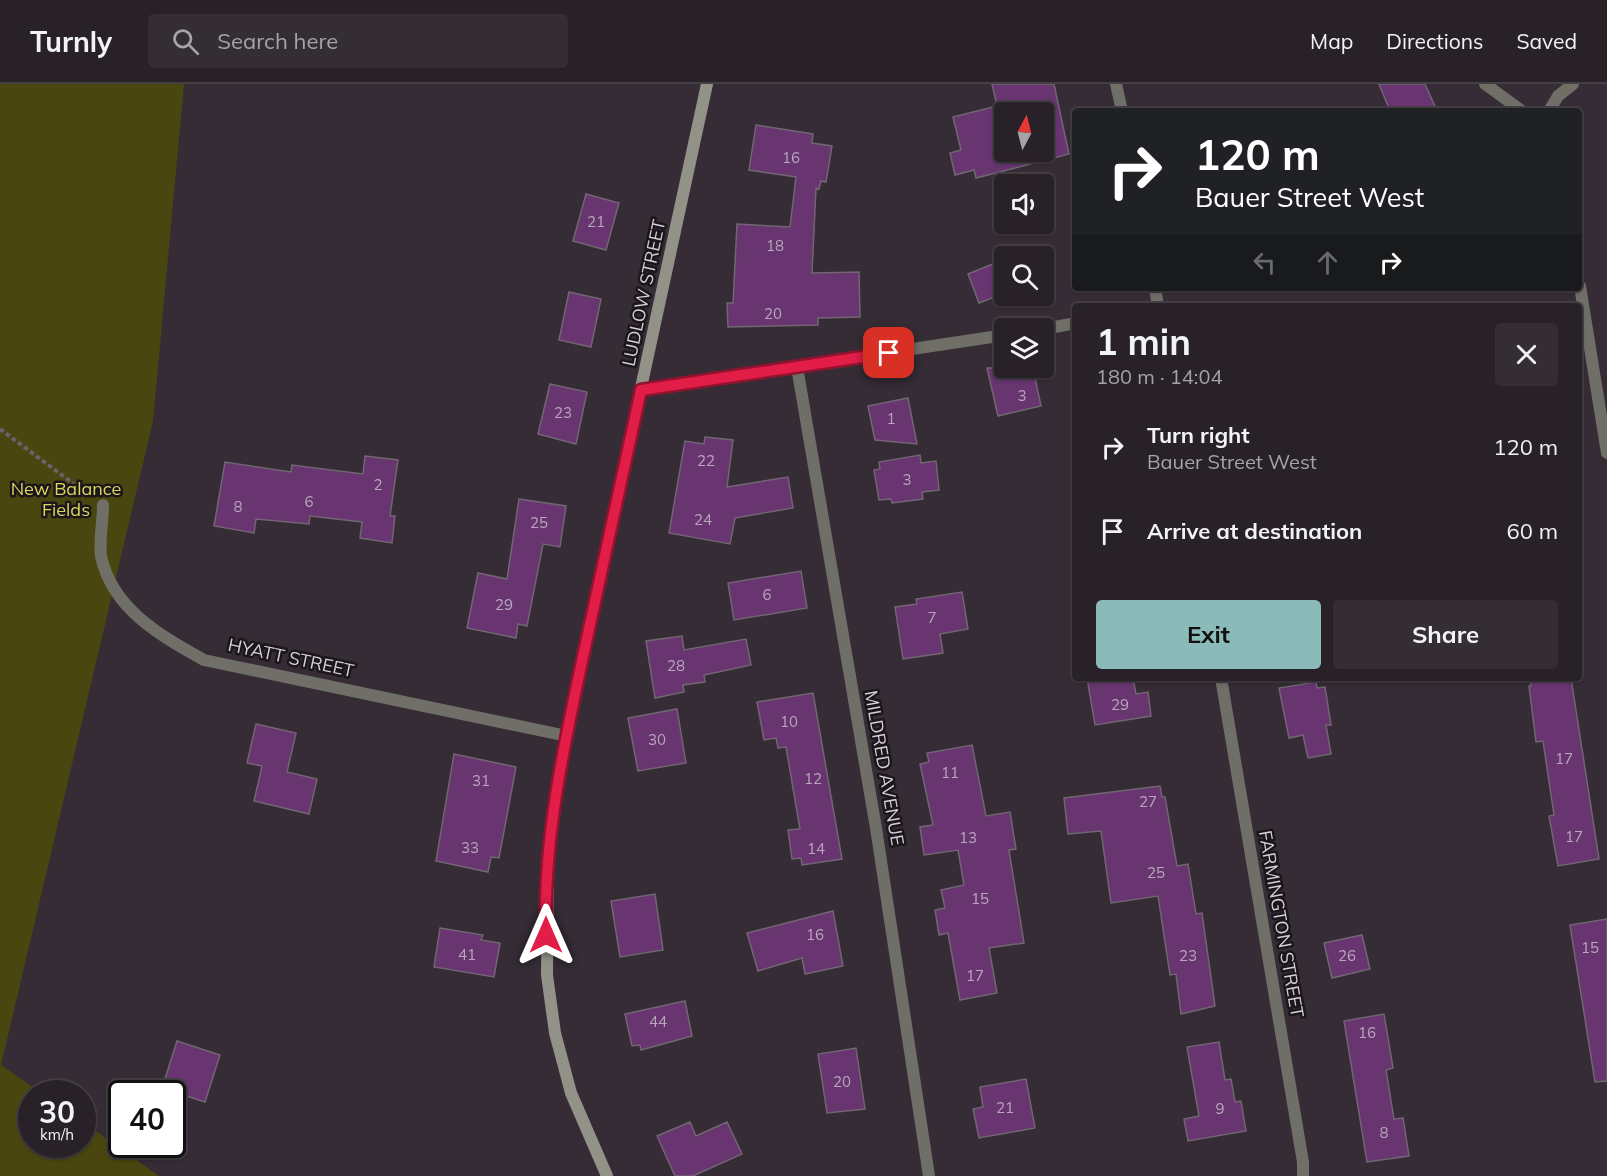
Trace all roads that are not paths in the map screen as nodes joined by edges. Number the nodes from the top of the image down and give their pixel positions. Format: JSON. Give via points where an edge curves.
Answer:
{"nodes":[{"id":1,"x":707,"y":84,"type":"edge"},
{"id":2,"x":1116,"y":84,"type":"edge"},
{"id":3,"x":1485,"y":84,"type":"edge"},
{"id":4,"x":1573,"y":84,"type":"edge"},
{"id":5,"x":1121,"y":108,"type":"edge"},
{"id":6,"x":1518,"y":108,"type":"edge"},
{"id":7,"x":1551,"y":108,"type":"edge"},
{"id":8,"x":1581,"y":291,"type":"edge"},
{"id":9,"x":1072,"y":324,"type":"edge"},
{"id":10,"x":1054,"y":327,"type":"edge"},
{"id":11,"x":994,"y":337,"type":"edge"},
{"id":12,"x":797,"y":367,"type":"junction"},
{"id":13,"x":641,"y":390,"type":"junction"},
{"id":14,"x":1607,"y":453,"type":"edge"},
{"id":15,"x":103,"y":505,"type":"road end"},
{"id":16,"x":1222,"y":681,"type":"edge"},
{"id":17,"x":567,"y":736,"type":"junction"},
{"id":18,"x":607,"y":1176,"type":"edge"},
{"id":19,"x":929,"y":1176,"type":"edge"},
{"id":20,"x":1303,"y":1176,"type":"edge"}],
"edges":[{"from":1,"to":13,"type":"street","name":"LUDLOW STREET"},
{"from":2,"to":5,"type":"street"},
{"from":3,"to":6,"type":"street"},
{"from":4,"to":7,"type":"street"},
{"from":8,"to":14,"type":"street"},
{"from":9,"to":10,"type":"street"},
{"from":11,"to":12,"type":"street"},
{"from":12,"to":13,"type":"street"},
{"from":12,"to":19,"type":"street","name":"MILDRED AVENUE","via":[[876,828]]},
{"from":13,"to":17,"type":"street","name":"LUDLOW STREET"},
{"from":15,"to":17,"type":"street","name":"HYATT STREET","via":[[101,556],[120,601],[163,637],[204,660]]},
{"from":16,"to":20,"type":"street","name":"FARMINGTON STREET"},
{"from":17,"to":18,"type":"street","name":"LUDLOW STREET","via":[[548,857],[547,975],[555,1033],[571,1093]]}]}
